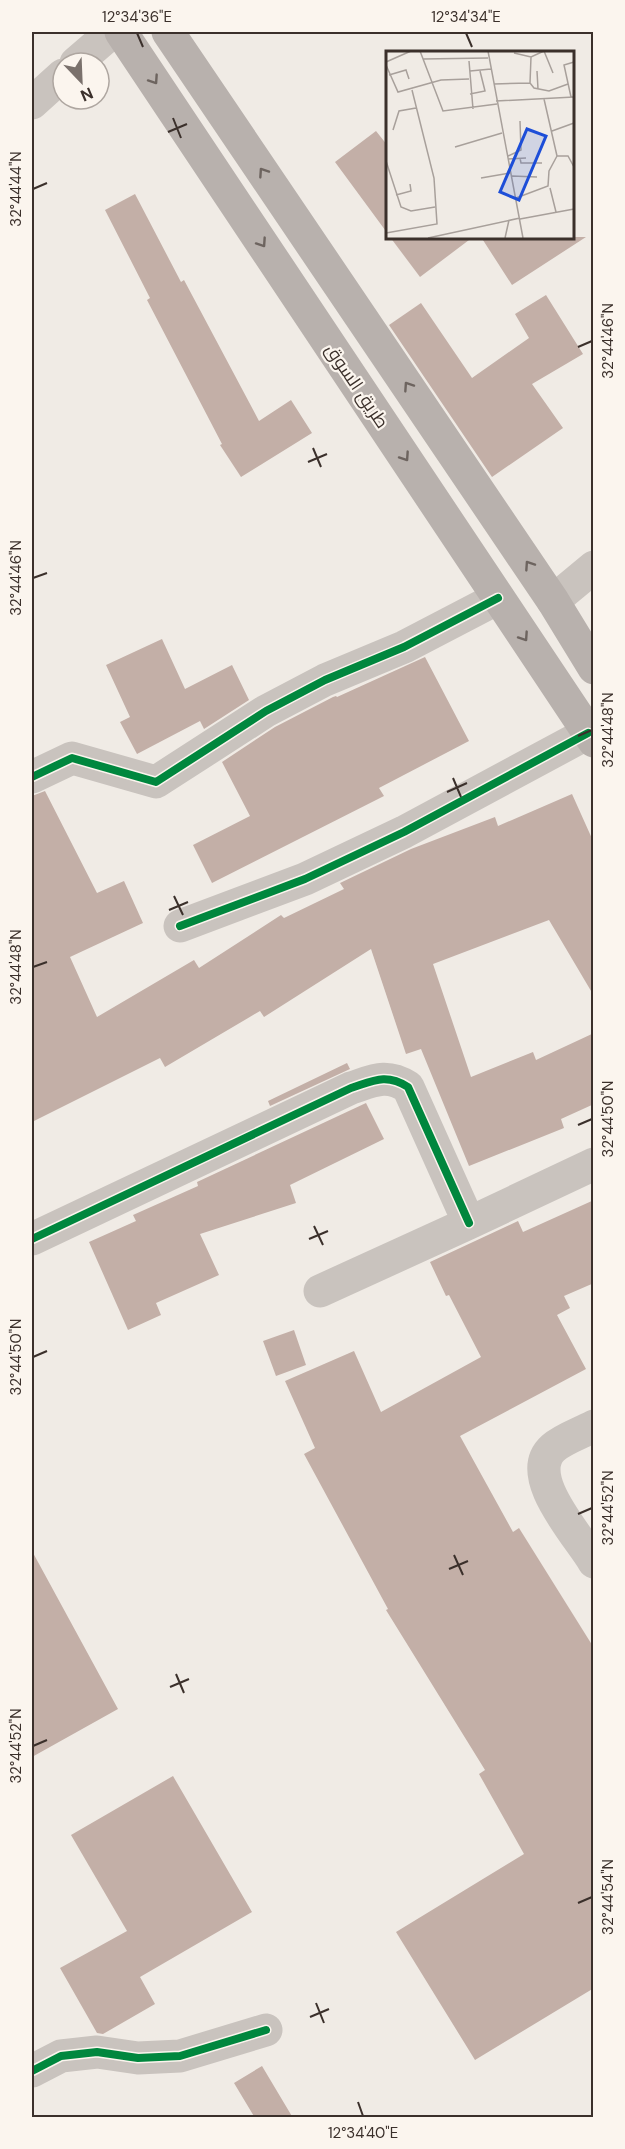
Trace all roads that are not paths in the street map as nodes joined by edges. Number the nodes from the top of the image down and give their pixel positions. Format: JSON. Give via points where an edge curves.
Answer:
{"nodes":[{"id":1,"x":112,"y":32,"type":"edge"},
{"id":2,"x":121,"y":32,"type":"edge"},
{"id":3,"x":168,"y":32,"type":"edge"},
{"id":4,"x":90,"y":51,"type":"edge"},
{"id":5,"x":51,"y":86,"type":"edge"},
{"id":6,"x":32,"y":103,"type":"edge"},
{"id":7,"x":594,"y":567,"type":"edge"},
{"id":8,"x":498,"y":598,"type":"junction"},
{"id":9,"x":553,"y":601,"type":"junction"},
{"id":10,"x":594,"y":668,"type":"edge"},
{"id":11,"x":591,"y":737,"type":"edge"},
{"id":12,"x":32,"y":777,"type":"edge"},
{"id":13,"x":180,"y":926,"type":"dead end"},
{"id":14,"x":594,"y":1164,"type":"edge"},
{"id":15,"x":469,"y":1223,"type":"junction"},
{"id":16,"x":32,"y":1239,"type":"edge"},
{"id":17,"x":320,"y":1291,"type":"dead end"},
{"id":18,"x":594,"y":1426,"type":"edge"},
{"id":19,"x":594,"y":1562,"type":"edge"},
{"id":20,"x":266,"y":2030,"type":"dead end"},
{"id":21,"x":32,"y":2071,"type":"edge"}],
"edges":[{"from":1,"to":4,"type":"street"},
{"from":2,"to":8,"type":"main road","name":"طريق السوق","one_way":true},
{"from":9,"to":3,"type":"main road","one_way":true},
{"from":5,"to":6,"type":"street"},
{"from":7,"to":9,"type":"street"},
{"from":8,"to":11,"type":"main road","name":"طريق السوق","one_way":true},
{"from":8,"to":12,"type":"street","via":[[266,711],[156,782],[72,758]]},
{"from":9,"to":10,"type":"main road"},
{"from":11,"to":13,"type":"street","via":[[305,879]]},
{"from":14,"to":15,"type":"street"},
{"from":15,"to":16,"type":"street","via":[[408,1087],[396,1079],[379,1079],[351,1088]]},
{"from":15,"to":17,"type":"street"},
{"from":18,"to":19,"type":"street","via":[[553,1448],[544,1460],[543,1475],[558,1510]]},
{"from":20,"to":21,"type":"street","via":[[180,2056],[138,2058],[97,2052],[61,2056]]}]}
